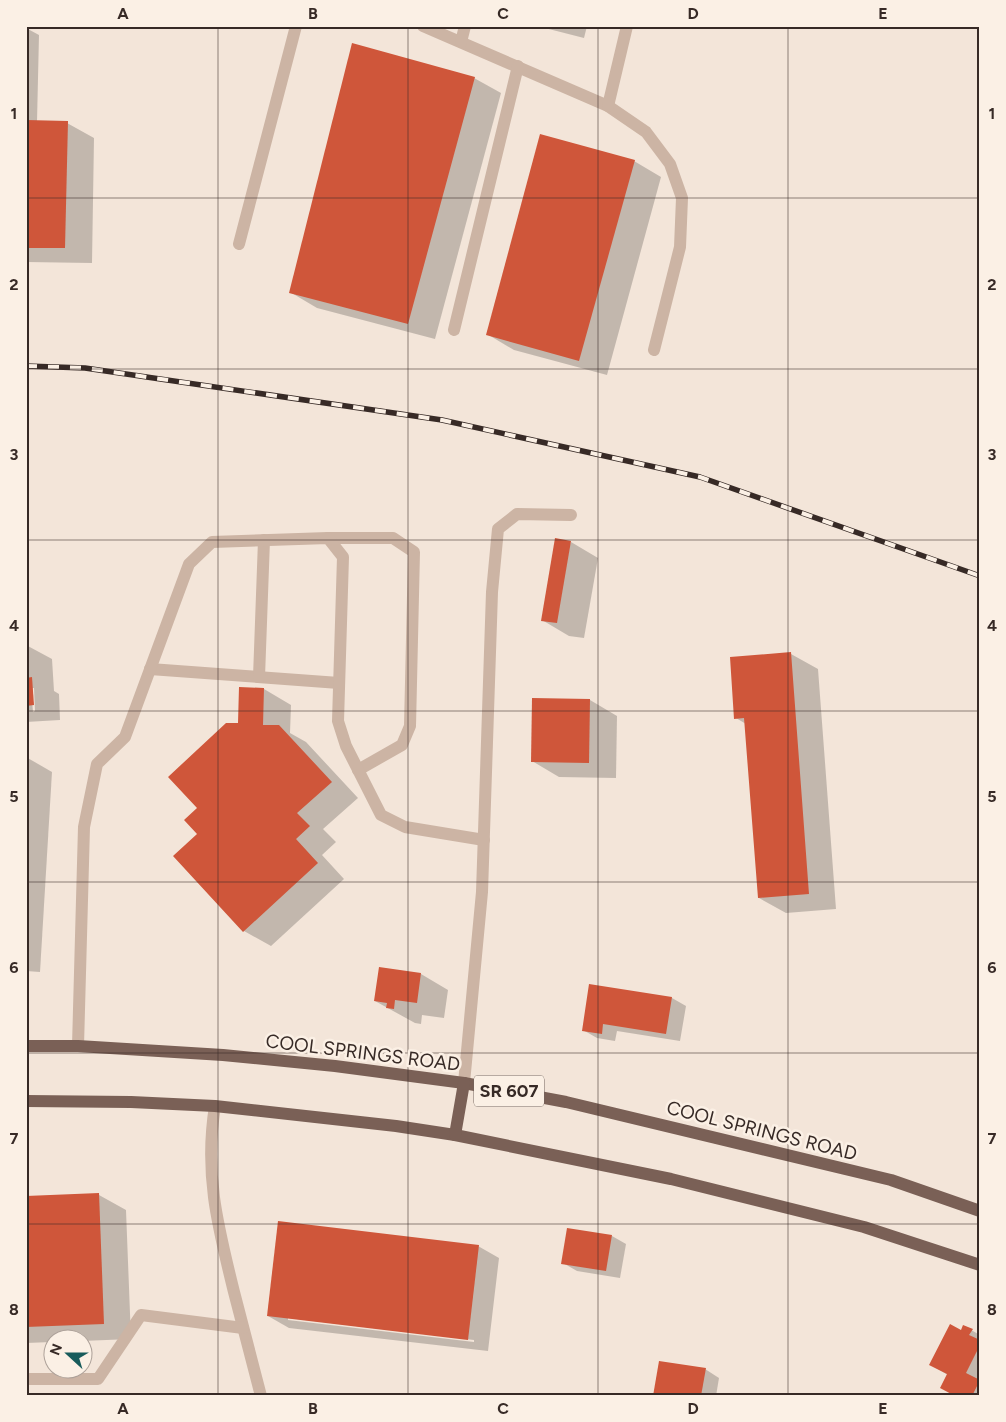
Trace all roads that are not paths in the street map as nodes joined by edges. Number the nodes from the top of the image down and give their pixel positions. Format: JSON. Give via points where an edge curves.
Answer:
{"nodes":[{"id":1,"x":296,"y":26,"type":"edge"},
{"id":2,"x":423,"y":26,"type":"edge"},
{"id":3,"x":465,"y":26,"type":"edge"},
{"id":4,"x":627,"y":26,"type":"edge"},
{"id":5,"x":461,"y":42,"type":"junction"},
{"id":6,"x":518,"y":66,"type":"junction"},
{"id":7,"x":608,"y":106,"type":"junction"},
{"id":8,"x":239,"y":244,"type":"dead end"},
{"id":9,"x":454,"y":330,"type":"dead end"},
{"id":10,"x":654,"y":350,"type":"dead end"},
{"id":11,"x":571,"y":515,"type":"dead end"},
{"id":12,"x":328,"y":538,"type":"junction"},
{"id":13,"x":264,"y":540,"type":"junction"},
{"id":14,"x":150,"y":669,"type":"junction"},
{"id":15,"x":259,"y":677,"type":"junction"},
{"id":16,"x":339,"y":683,"type":"junction"},
{"id":17,"x":358,"y":770,"type":"junction"},
{"id":18,"x":484,"y":840,"type":"junction"},
{"id":19,"x":26,"y":1046,"type":"edge"},
{"id":20,"x":78,"y":1046,"type":"junction"},
{"id":21,"x":464,"y":1082,"type":"junction"},
{"id":22,"x":26,"y":1101,"type":"edge"},
{"id":23,"x":215,"y":1106,"type":"junction"},
{"id":24,"x":455,"y":1135,"type":"junction"},
{"id":25,"x":980,"y":1211,"type":"edge"},
{"id":26,"x":980,"y":1265,"type":"edge"},
{"id":27,"x":243,"y":1328,"type":"junction"},
{"id":28,"x":26,"y":1380,"type":"edge"},
{"id":29,"x":261,"y":1396,"type":"edge"}],
"edges":[{"from":1,"to":8,"type":"lane"},
{"from":2,"to":5,"type":"lane"},
{"from":3,"to":5,"type":"lane"},
{"from":4,"to":7,"type":"lane"},
{"from":5,"to":6,"type":"lane"},
{"from":6,"to":7,"type":"lane"},
{"from":6,"to":9,"type":"lane"},
{"from":7,"to":10,"type":"lane","via":[[646,132],[670,164],[682,198],[680,247]]},
{"from":11,"to":18,"type":"lane","via":[[517,514],[498,529],[492,592]]},
{"from":12,"to":13,"type":"lane"},
{"from":12,"to":16,"type":"lane","via":[[343,557]]},
{"from":12,"to":17,"type":"lane","via":[[393,538],[414,552],[410,726],[402,745]]},
{"from":13,"to":14,"type":"lane","via":[[212,542],[189,564]]},
{"from":13,"to":15,"type":"lane"},
{"from":14,"to":15,"type":"lane"},
{"from":14,"to":20,"type":"lane","via":[[125,737],[97,764],[84,827]]},
{"from":15,"to":16,"type":"lane"},
{"from":16,"to":17,"type":"lane","via":[[338,721]]},
{"from":17,"to":18,"type":"lane","via":[[382,814],[405,827]]},
{"from":18,"to":21,"type":"lane"},
{"from":19,"to":20,"type":"main road","name":"COOL SPRINGS ROAD","number":"SR 607"},
{"from":20,"to":21,"type":"main road","name":"COOL SPRINGS ROAD","number":"SR 607","via":[[223,1055]]},
{"from":21,"to":24,"type":"main road"},
{"from":21,"to":25,"type":"main road","name":"COOL SPRINGS ROAD","number":"SR 607","via":[[566,1102],[892,1180]]},
{"from":22,"to":23,"type":"main road"},
{"from":23,"to":24,"type":"main road"},
{"from":23,"to":27,"type":"lane","via":[[211,1182],[218,1228]]},
{"from":24,"to":26,"type":"main road","via":[[681,1181],[864,1227]]},
{"from":27,"to":28,"type":"lane","via":[[142,1314],[98,1379]]},
{"from":27,"to":29,"type":"lane"}]}
